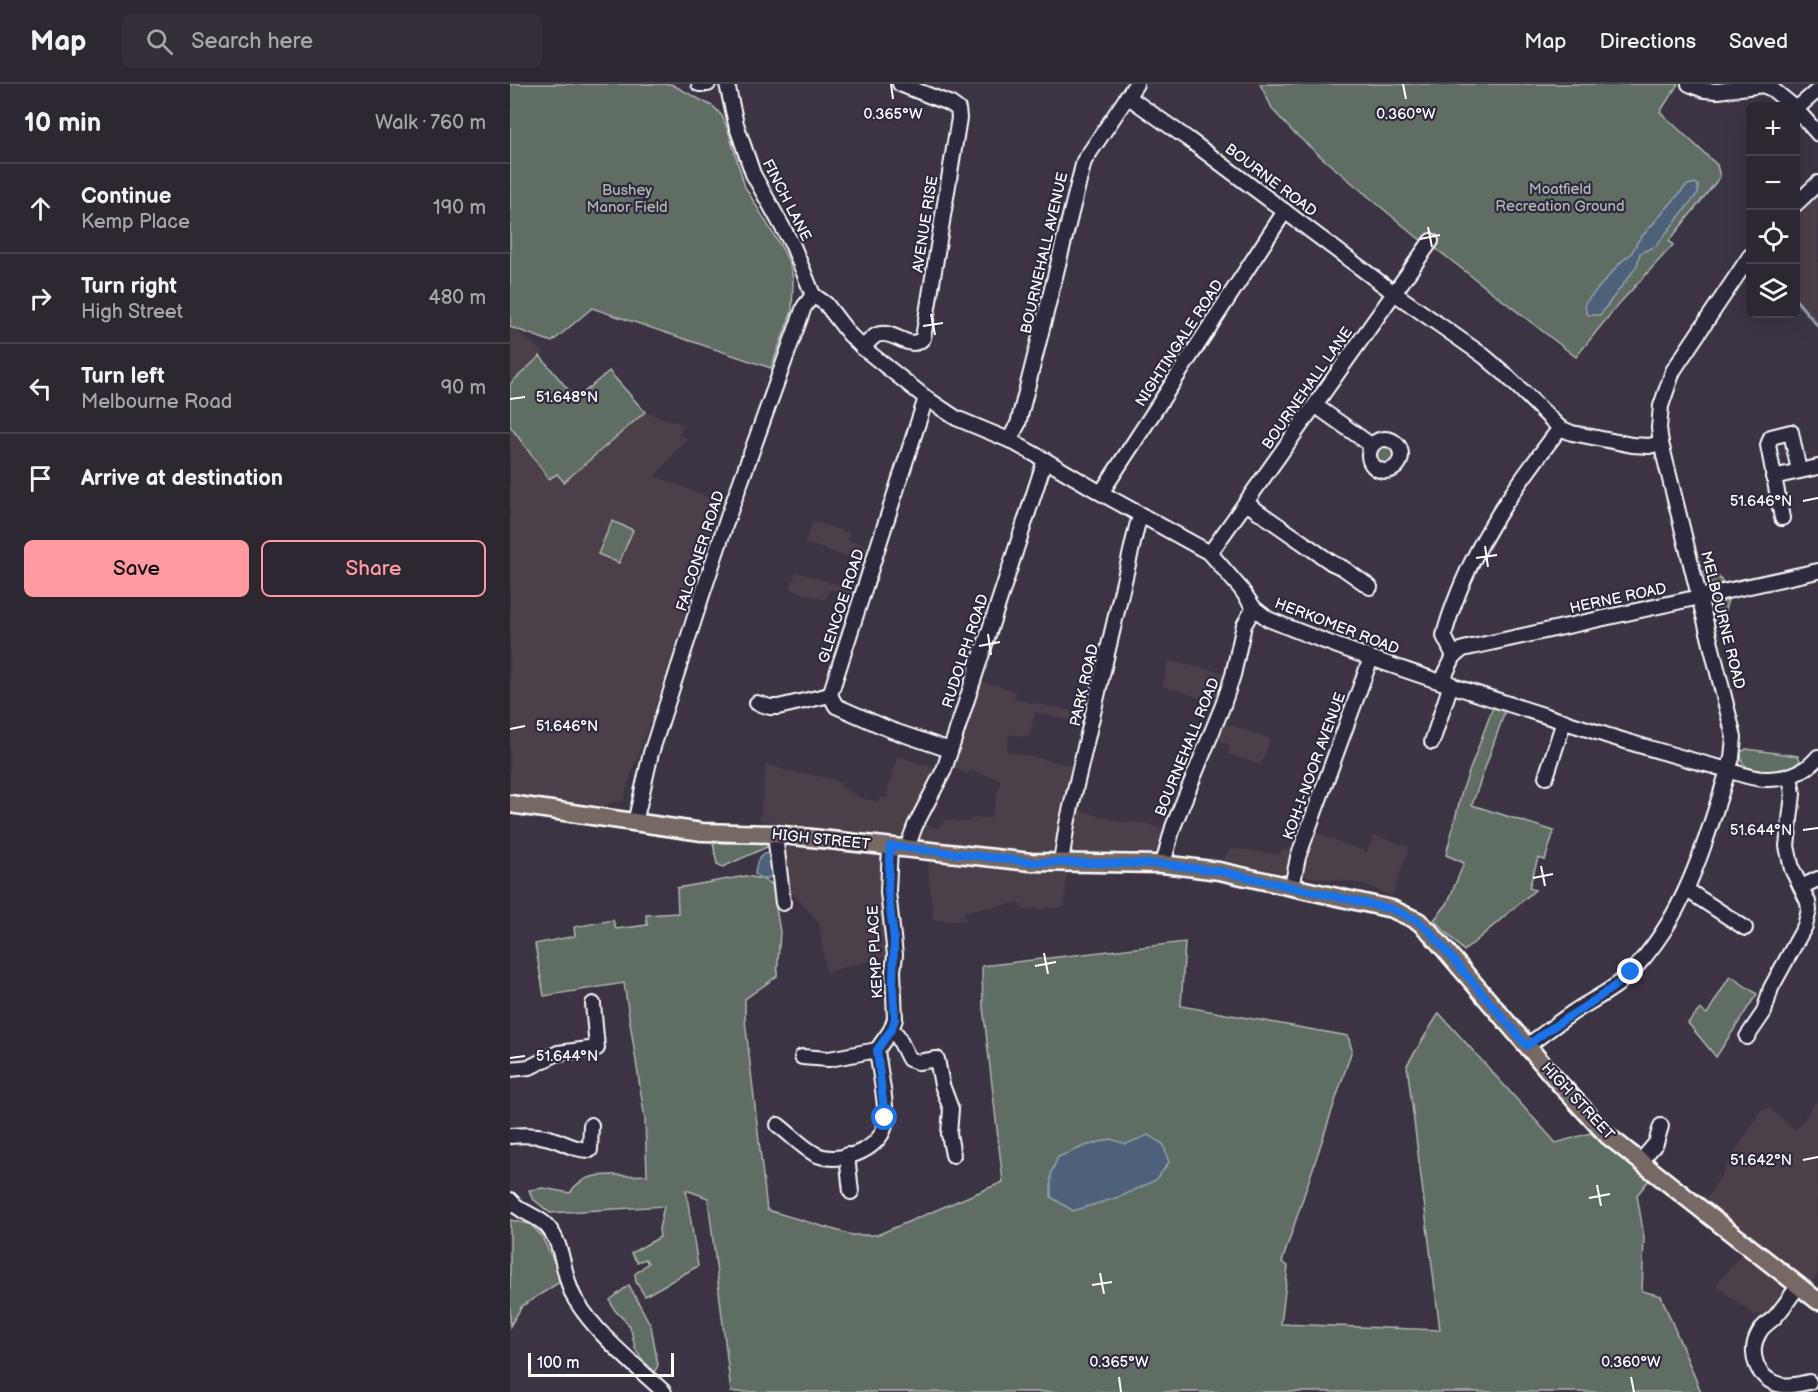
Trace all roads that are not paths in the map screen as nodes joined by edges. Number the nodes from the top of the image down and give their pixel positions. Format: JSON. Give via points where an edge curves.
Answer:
{"nodes":[{"id":1,"x":699,"y":84,"type":"edge"},
{"id":2,"x":708,"y":84,"type":"edge"},
{"id":3,"x":900,"y":84,"type":"edge"},
{"id":4,"x":1136,"y":84,"type":"edge"},
{"id":5,"x":1689,"y":84,"type":"edge"},
{"id":6,"x":730,"y":85,"type":"edge"},
{"id":7,"x":1818,"y":90,"type":"edge"},
{"id":8,"x":1127,"y":96,"type":"junction"},
{"id":9,"x":1788,"y":102,"type":"edge"},
{"id":10,"x":1800,"y":104,"type":"edge"},
{"id":11,"x":1800,"y":114,"type":"edge"},
{"id":12,"x":1818,"y":134,"type":"edge"},
{"id":13,"x":1818,"y":183,"type":"edge"},
{"id":14,"x":1800,"y":200,"type":"edge"},
{"id":15,"x":1285,"y":211,"type":"junction"},
{"id":16,"x":1431,"y":241,"type":"dead end"},
{"id":17,"x":1746,"y":262,"type":"edge"},
{"id":18,"x":1394,"y":293,"type":"junction"},
{"id":19,"x":813,"y":295,"type":"junction"},
{"id":20,"x":863,"y":348,"type":"junction"},
{"id":21,"x":926,"y":398,"type":"junction"},
{"id":22,"x":1316,"y":406,"type":"junction"},
{"id":23,"x":1560,"y":428,"type":"junction"},
{"id":24,"x":1009,"y":440,"type":"junction"},
{"id":25,"x":1661,"y":443,"type":"junction"},
{"id":26,"x":1371,"y":446,"type":"dead end"},
{"id":27,"x":1045,"y":460,"type":"junction"},
{"id":28,"x":1818,"y":467,"type":"edge"},
{"id":29,"x":1799,"y":471,"type":"junction"},
{"id":30,"x":1773,"y":477,"type":"junction"},
{"id":31,"x":1101,"y":493,"type":"junction"},
{"id":32,"x":1246,"y":503,"type":"junction"},
{"id":33,"x":1141,"y":515,"type":"junction"},
{"id":34,"x":1782,"y":518,"type":"dead end"},
{"id":35,"x":1210,"y":553,"type":"junction"},
{"id":36,"x":1332,"y":563,"type":"junction"},
{"id":37,"x":1818,"y":571,"type":"edge"},
{"id":38,"x":1323,"y":576,"type":"dead end"},
{"id":39,"x":1370,"y":587,"type":"dead end"},
{"id":40,"x":1701,"y":597,"type":"junction"},
{"id":41,"x":1254,"y":608,"type":"junction"},
{"id":42,"x":1454,"y":656,"type":"junction"},
{"id":43,"x":1371,"y":658,"type":"junction"},
{"id":44,"x":1447,"y":683,"type":"junction"},
{"id":45,"x":830,"y":695,"type":"junction"},
{"id":46,"x":757,"y":703,"type":"dead end"},
{"id":47,"x":1564,"y":721,"type":"junction"},
{"id":48,"x":1431,"y":742,"type":"dead end"},
{"id":49,"x":950,"y":750,"type":"junction"},
{"id":50,"x":1818,"y":757,"type":"edge"},
{"id":51,"x":1728,"y":770,"type":"junction"},
{"id":52,"x":1790,"y":776,"type":"junction"},
{"id":53,"x":1545,"y":777,"type":"dead end"},
{"id":54,"x":510,"y":804,"type":"edge"},
{"id":55,"x":635,"y":823,"type":"junction"},
{"id":56,"x":775,"y":834,"type":"junction"},
{"id":57,"x":890,"y":846,"type":"junction"},
{"id":58,"x":907,"y":848,"type":"junction"},
{"id":59,"x":1061,"y":862,"type":"junction"},
{"id":60,"x":1163,"y":864,"type":"junction"},
{"id":61,"x":1818,"y":879,"type":"edge"},
{"id":62,"x":1292,"y":887,"type":"junction"},
{"id":63,"x":1801,"y":887,"type":"junction"},
{"id":64,"x":1687,"y":890,"type":"junction"},
{"id":65,"x":783,"y":903,"type":"dead end"},
{"id":66,"x":1745,"y":928,"type":"dead end"},
{"id":67,"x":593,"y":1004,"type":"dead end"},
{"id":68,"x":891,"y":1030,"type":"junction"},
{"id":69,"x":1748,"y":1037,"type":"dead end"},
{"id":70,"x":1527,"y":1046,"type":"junction"},
{"id":71,"x":877,"y":1050,"type":"junction"},
{"id":72,"x":802,"y":1057,"type":"dead end"},
{"id":73,"x":510,"y":1069,"type":"edge"},
{"id":74,"x":591,"y":1125,"type":"dead end"},
{"id":75,"x":778,"y":1125,"type":"dead end"},
{"id":76,"x":1661,"y":1126,"type":"dead end"},
{"id":77,"x":510,"y":1136,"type":"edge"},
{"id":78,"x":847,"y":1155,"type":"junction"},
{"id":79,"x":953,"y":1155,"type":"dead end"},
{"id":80,"x":1640,"y":1162,"type":"junction"},
{"id":81,"x":851,"y":1192,"type":"dead end"},
{"id":82,"x":510,"y":1200,"type":"edge"},
{"id":83,"x":1798,"y":1286,"type":"junction"},
{"id":84,"x":1818,"y":1301,"type":"edge"},
{"id":85,"x":1809,"y":1382,"type":"dead end"},
{"id":86,"x":664,"y":1392,"type":"edge"}],
"edges":[{"from":1,"to":2,"type":"street"},
{"from":3,"to":20,"type":"street","name":"AVENUE RISE","via":[[951,104],[958,109],[959,118],[923,338],[914,343],[882,334]]},
{"from":4,"to":8,"type":"street","name":"BOURNEHALL AVENUE"},
{"from":5,"to":9,"type":"street","via":[[1718,91],[1762,85]]},
{"from":6,"to":19,"type":"street","name":"FINCH LANE","via":[[736,124],[753,174],[793,246]]},
{"from":7,"to":10,"type":"street"},
{"from":8,"to":15,"type":"street","name":"BOURNE ROAD"},
{"from":8,"to":24,"type":"street","name":"BOURNEHALL AVENUE","via":[[1084,161],[1021,413]]},
{"from":11,"to":12,"type":"street"},
{"from":13,"to":14,"type":"street"},
{"from":15,"to":18,"type":"street","name":"BOURNE ROAD"},
{"from":15,"to":31,"type":"street","name":"NIGHTINGALE ROAD"},
{"from":16,"to":18,"type":"street","name":"BOURNEHALL LANE"},
{"from":17,"to":25,"type":"street","name":"MELBOURNE ROAD","via":[[1668,384],[1661,406]]},
{"from":18,"to":22,"type":"street","name":"BOURNEHALL LANE"},
{"from":18,"to":23,"type":"street","via":[[1484,356]]},
{"from":19,"to":20,"type":"street","name":"HERKOMER ROAD","via":[[826,304]]},
{"from":19,"to":55,"type":"street","name":"FALCONER ROAD","via":[[804,307],[729,514],[651,753]]},
{"from":20,"to":21,"type":"street","name":"HERKOMER ROAD"},
{"from":21,"to":24,"type":"street","name":"HERKOMER ROAD","via":[[956,418]]},
{"from":21,"to":45,"type":"street","name":"GLENCOE ROAD"},
{"from":22,"to":26,"type":"street"},
{"from":22,"to":32,"type":"street","name":"BOURNEHALL LANE"},
{"from":23,"to":25,"type":"street","via":[[1632,445],[1649,447]]},
{"from":23,"to":42,"type":"street","via":[[1505,502],[1467,572],[1444,636]]},
{"from":24,"to":27,"type":"street","name":"HERKOMER ROAD"},
{"from":25,"to":40,"type":"street","name":"MELBOURNE ROAD"},
{"from":27,"to":31,"type":"street","name":"HERKOMER ROAD"},
{"from":27,"to":49,"type":"street","name":"RUDOLPH ROAD"},
{"from":28,"to":29,"type":"street"},
{"from":29,"to":30,"type":"street"},
{"from":29,"to":30,"type":"street","via":[[1791,432],[1777,435],[1771,437],[1768,445]]},
{"from":30,"to":34,"type":"street"},
{"from":31,"to":33,"type":"street","name":"HERKOMER ROAD"},
{"from":32,"to":35,"type":"street","name":"BOURNEHALL LANE"},
{"from":32,"to":36,"type":"street"},
{"from":33,"to":35,"type":"street","name":"HERKOMER ROAD"},
{"from":33,"to":59,"type":"street","name":"PARK ROAD"},
{"from":35,"to":41,"type":"street","name":"HERKOMER ROAD"},
{"from":36,"to":38,"type":"street"},
{"from":36,"to":39,"type":"street"},
{"from":37,"to":40,"type":"street","name":"HERNE ROAD"},
{"from":40,"to":42,"type":"street","name":"HERNE ROAD","via":[[1470,647]]},
{"from":40,"to":51,"type":"street","name":"MELBOURNE ROAD","via":[[1734,737]]},
{"from":41,"to":43,"type":"street","name":"HERKOMER ROAD","via":[[1268,619]]},
{"from":41,"to":60,"type":"street","name":"BOURNEHALL ROAD","via":[[1244,625],[1223,705],[1173,827]]},
{"from":42,"to":44,"type":"street"},
{"from":43,"to":44,"type":"street","name":"HERKOMER ROAD"},
{"from":43,"to":62,"type":"street","name":"KOH-I-NOOR AVENUE","via":[[1298,857]]},
{"from":44,"to":47,"type":"street","name":"HERKOMER ROAD"},
{"from":44,"to":48,"type":"street"},
{"from":45,"to":46,"type":"street","via":[[778,707]]},
{"from":45,"to":49,"type":"street","via":[[836,706]]},
{"from":47,"to":51,"type":"street","name":"HERKOMER ROAD"},
{"from":47,"to":53,"type":"street"},
{"from":49,"to":58,"type":"street","name":"RUDOLPH ROAD"},
{"from":50,"to":52,"type":"street"},
{"from":51,"to":52,"type":"street","name":"HERKOMER ROAD","via":[[1757,779]]},
{"from":51,"to":64,"type":"street","name":"MELBOURNE ROAD"},
{"from":52,"to":63,"type":"street","via":[[1793,794],[1787,846]]},
{"from":54,"to":55,"type":"main road","name":"HIGH STREET"},
{"from":55,"to":56,"type":"main road","name":"HIGH STREET","via":[[702,832]]},
{"from":56,"to":57,"type":"main road","name":"HIGH STREET"},
{"from":56,"to":65,"type":"street"},
{"from":57,"to":58,"type":"main road","name":"HIGH STREET"},
{"from":57,"to":68,"type":"street","name":"KEMP PLACE","via":[[888,892],[894,939],[895,1012]]},
{"from":58,"to":59,"type":"main road","name":"HIGH STREET"},
{"from":59,"to":60,"type":"main road","name":"HIGH STREET"},
{"from":60,"to":62,"type":"main road","name":"HIGH STREET"},
{"from":61,"to":63,"type":"street"},
{"from":62,"to":70,"type":"main road","name":"HIGH STREET","via":[[1371,903],[1418,921]]},
{"from":63,"to":69,"type":"street","via":[[1809,910],[1805,926]]},
{"from":64,"to":66,"type":"street"},
{"from":64,"to":70,"type":"street","name":"MELBOURNE ROAD","via":[[1631,972]]},
{"from":67,"to":73,"type":"street","via":[[597,1048],[558,1053],[530,1067]]},
{"from":68,"to":71,"type":"street","name":"KEMP PLACE"},
{"from":68,"to":79,"type":"street","via":[[909,1059],[937,1059],[951,1109]]},
{"from":70,"to":80,"type":"main road","name":"HIGH STREET","via":[[1608,1136]]},
{"from":71,"to":72,"type":"street","via":[[829,1059]]},
{"from":71,"to":78,"type":"street","via":[[884,1129],[873,1146]]},
{"from":74,"to":77,"type":"street","via":[[590,1150],[575,1149],[549,1138]]},
{"from":75,"to":78,"type":"street","via":[[814,1153]]},
{"from":76,"to":80,"type":"street","via":[[1656,1143]]},
{"from":78,"to":81,"type":"street"},
{"from":80,"to":83,"type":"main road","name":"HIGH STREET"},
{"from":82,"to":86,"type":"street","via":[[547,1226],[557,1243],[576,1299],[598,1329]]},
{"from":83,"to":84,"type":"main road","name":"HIGH STREET"},
{"from":83,"to":85,"type":"street","via":[[1760,1330],[1754,1357],[1760,1372],[1772,1383],[1786,1386]]}]}
